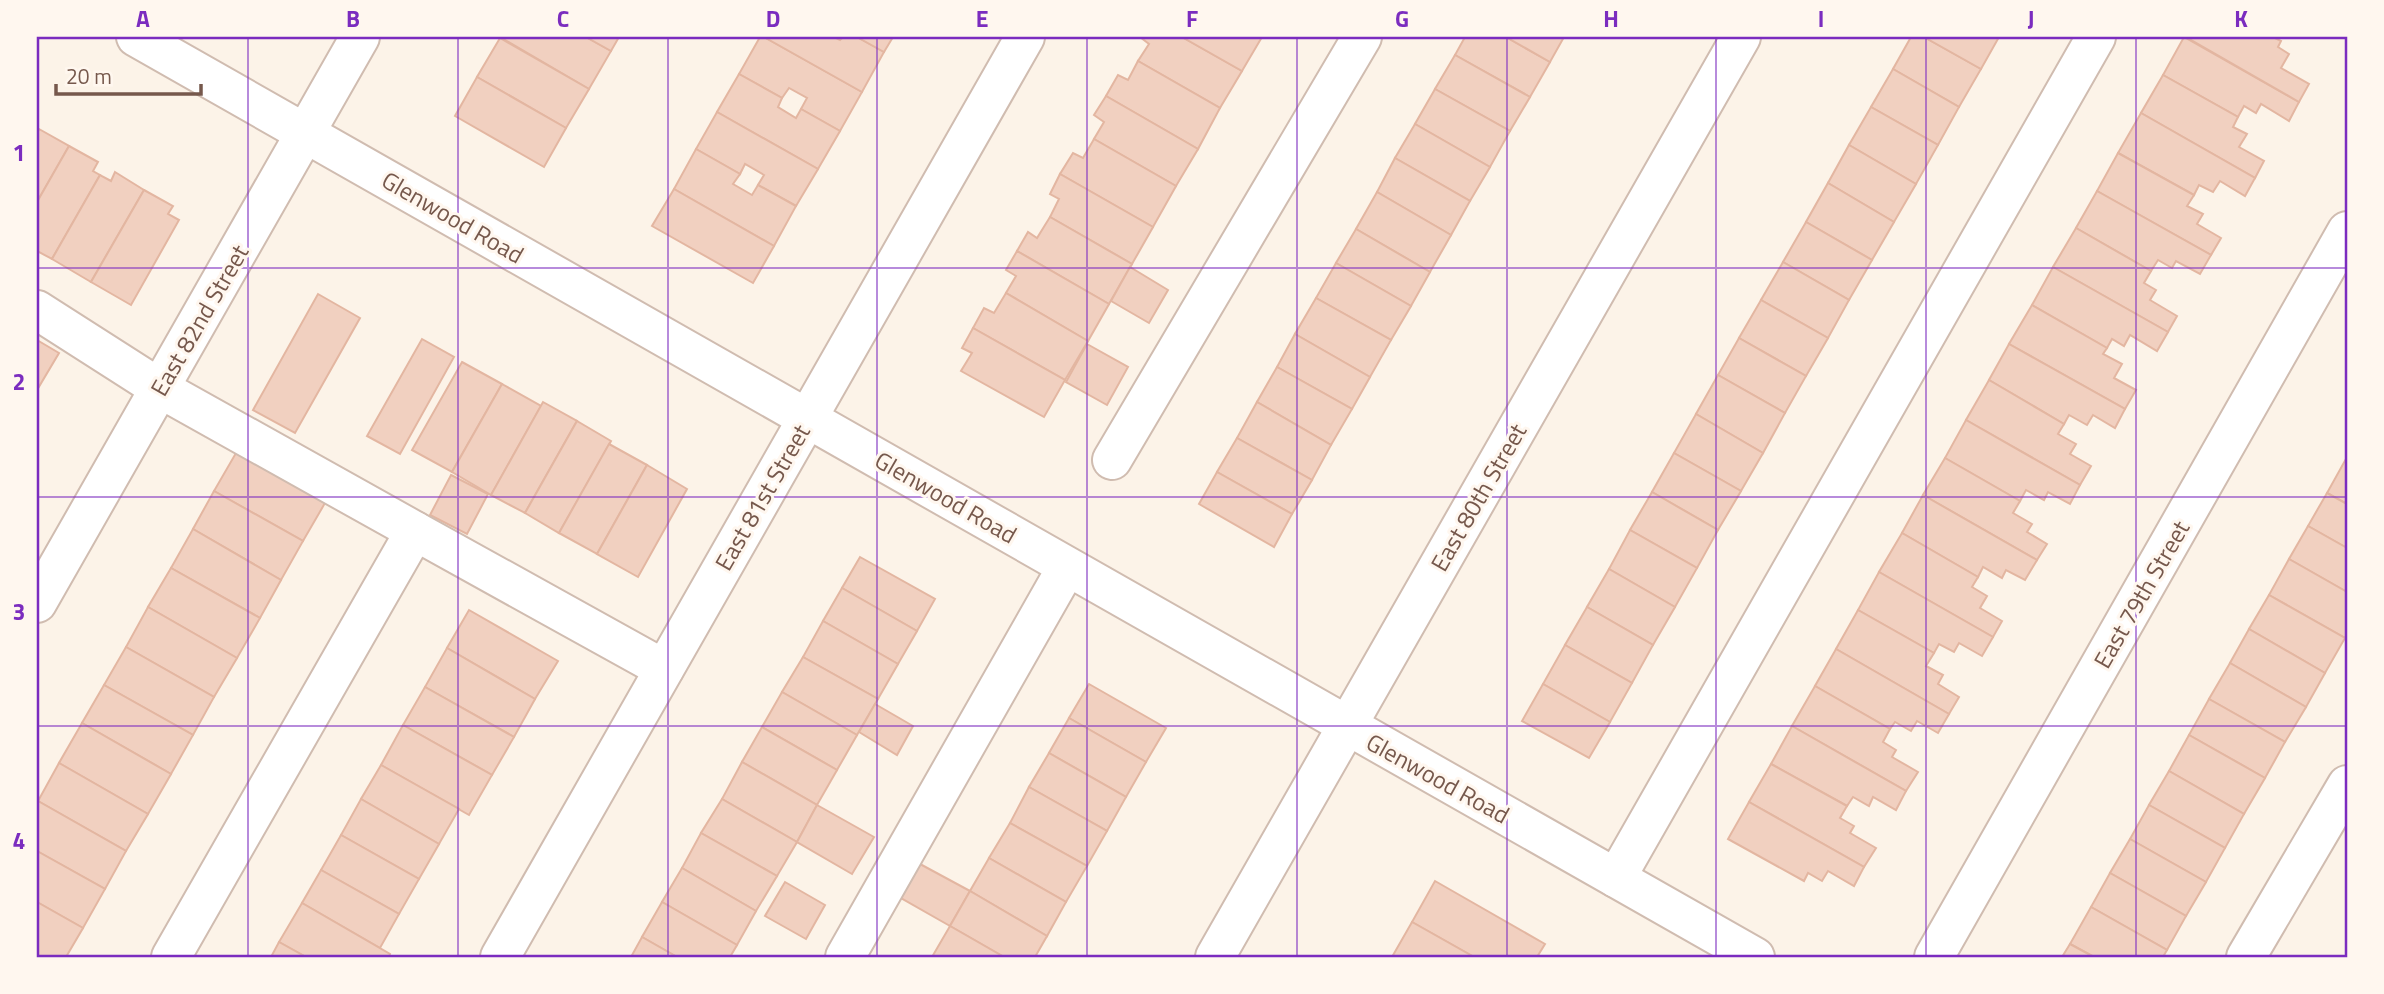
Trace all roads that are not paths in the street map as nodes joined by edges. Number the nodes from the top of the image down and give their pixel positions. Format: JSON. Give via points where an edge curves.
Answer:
{"nodes":[{"id":1,"x":136,"y":37,"type":"edge"},
{"id":2,"x":360,"y":37,"type":"edge"},
{"id":3,"x":1025,"y":37,"type":"edge"},
{"id":4,"x":1362,"y":37,"type":"edge"},
{"id":5,"x":1741,"y":37,"type":"edge"},
{"id":6,"x":2096,"y":37,"type":"edge"},
{"id":7,"x":305,"y":133,"type":"junction"},
{"id":8,"x":2347,"y":231,"type":"edge"},
{"id":9,"x":37,"y":310,"type":"edge"},
{"id":10,"x":159,"y":388,"type":"junction"},
{"id":11,"x":807,"y":418,"type":"junction"},
{"id":12,"x":1112,"y":460,"type":"dead end"},
{"id":13,"x":415,"y":531,"type":"junction"},
{"id":14,"x":1068,"y":567,"type":"junction"},
{"id":15,"x":37,"y":603,"type":"edge"},
{"id":16,"x":664,"y":669,"type":"junction"},
{"id":17,"x":1347,"y":726,"type":"junction"},
{"id":18,"x":2347,"y":785,"type":"edge"},
{"id":19,"x":1616,"y":878,"type":"junction"},
{"id":20,"x":171,"y":957,"type":"edge"},
{"id":21,"x":500,"y":957,"type":"edge"},
{"id":22,"x":845,"y":957,"type":"edge"},
{"id":23,"x":1215,"y":957,"type":"edge"},
{"id":24,"x":1755,"y":957,"type":"edge"},
{"id":25,"x":1934,"y":957,"type":"edge"},
{"id":26,"x":2246,"y":957,"type":"edge"}],
"edges":[{"from":1,"to":7,"type":"street","name":"Glenwood Road"},
{"from":2,"to":7,"type":"street","name":"East 82nd Street"},
{"from":3,"to":11,"type":"street","name":"East 81st Street"},
{"from":4,"to":12,"type":"street"},
{"from":5,"to":17,"type":"street","name":"East 80th Street"},
{"from":6,"to":19,"type":"street"},
{"from":7,"to":10,"type":"street","name":"East 82nd Street"},
{"from":7,"to":11,"type":"street","name":"Glenwood Road"},
{"from":8,"to":25,"type":"street","name":"East 79th Street"},
{"from":9,"to":10,"type":"street"},
{"from":10,"to":13,"type":"street"},
{"from":10,"to":15,"type":"street","name":"East 82nd Street"},
{"from":11,"to":14,"type":"street","name":"Glenwood Road"},
{"from":11,"to":16,"type":"street","name":"East 81st Street"},
{"from":13,"to":16,"type":"street"},
{"from":13,"to":20,"type":"street"},
{"from":14,"to":17,"type":"street","name":"Glenwood Road"},
{"from":14,"to":22,"type":"street"},
{"from":16,"to":21,"type":"street","name":"East 81st Street"},
{"from":17,"to":19,"type":"street","name":"Glenwood Road"},
{"from":17,"to":23,"type":"street","name":"East 80th Street"},
{"from":18,"to":26,"type":"street"},
{"from":19,"to":24,"type":"street","name":"Glenwood Road"}]}
